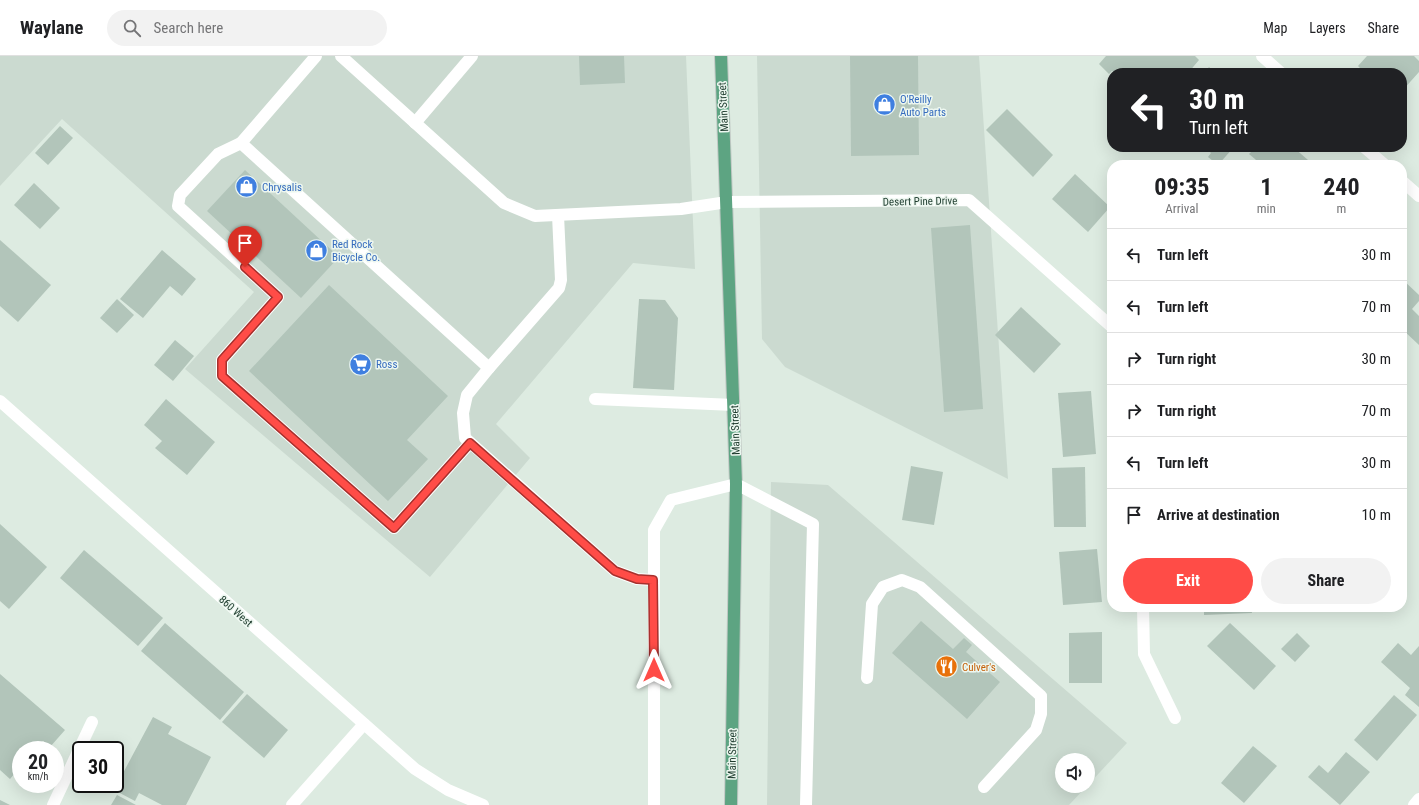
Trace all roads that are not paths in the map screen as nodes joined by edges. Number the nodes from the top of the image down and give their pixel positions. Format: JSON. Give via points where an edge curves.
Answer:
{"nodes":[{"id":1,"x":316,"y":56,"type":"edge"},
{"id":2,"x":341,"y":56,"type":"edge"},
{"id":3,"x":472,"y":56,"type":"edge"},
{"id":4,"x":721,"y":56,"type":"edge"},
{"id":5,"x":1262,"y":56,"type":"edge"},
{"id":6,"x":1275,"y":68,"type":"edge"},
{"id":7,"x":415,"y":123,"type":"junction"},
{"id":8,"x":241,"y":143,"type":"junction"},
{"id":9,"x":1370,"y":152,"type":"edge"},
{"id":10,"x":1378,"y":160,"type":"edge"},
{"id":11,"x":1407,"y":185,"type":"edge"},
{"id":12,"x":1419,"y":196,"type":"edge"},
{"id":13,"x":728,"y":202,"type":"junction"},
{"id":14,"x":558,"y":215,"type":"junction"},
{"id":15,"x":1107,"y":323,"type":"edge"},
{"id":16,"x":489,"y":368,"type":"junction"},
{"id":17,"x":595,"y":399,"type":"dead end"},
{"id":18,"x":0,"y":401,"type":"edge"},
{"id":19,"x":734,"y":405,"type":"junction"},
{"id":20,"x":470,"y":443,"type":"junction"},
{"id":21,"x":736,"y":484,"type":"junction"},
{"id":22,"x":653,"y":580,"type":"junction"},
{"id":23,"x":1144,"y":612,"type":"edge"},
{"id":24,"x":867,"y":678,"type":"dead end"},
{"id":25,"x":1175,"y":718,"type":"dead end"},
{"id":26,"x":92,"y":722,"type":"dead end"},
{"id":27,"x":364,"y":724,"type":"junction"},
{"id":28,"x":984,"y":787,"type":"dead end"},
{"id":29,"x":1419,"y":799,"type":"edge"},
{"id":30,"x":53,"y":805,"type":"edge"},
{"id":31,"x":292,"y":805,"type":"edge"},
{"id":32,"x":483,"y":805,"type":"edge"},
{"id":33,"x":654,"y":805,"type":"edge"},
{"id":34,"x":731,"y":805,"type":"edge"},
{"id":35,"x":806,"y":805,"type":"edge"},
{"id":36,"x":1414,"y":805,"type":"edge"}],
"edges":[{"from":1,"to":8,"type":"street"},
{"from":2,"to":7,"type":"street","name":"Desert Pine Drive"},
{"from":3,"to":7,"type":"street"},
{"from":4,"to":13,"type":"main road","name":"Main Street"},
{"from":5,"to":6,"type":"street"},
{"from":7,"to":14,"type":"street","name":"Desert Pine Drive","via":[[504,203],[535,216]]},
{"from":8,"to":16,"type":"street"},
{"from":8,"to":20,"type":"street","via":[[218,154],[180,195],[178,206],[278,297],[222,360],[222,376],[394,528]]},
{"from":9,"to":10,"type":"street"},
{"from":11,"to":12,"type":"street"},
{"from":13,"to":14,"type":"street","name":"Desert Pine Drive","via":[[681,209]]},
{"from":13,"to":15,"type":"street","name":"Desert Pine Drive","via":[[969,200]]},
{"from":13,"to":19,"type":"main road","name":"Main Street"},
{"from":14,"to":16,"type":"street","via":[[561,280],[559,288]]},
{"from":16,"to":20,"type":"street","via":[[467,395],[463,413],[465,438]]},
{"from":17,"to":19,"type":"street"},
{"from":18,"to":27,"type":"street","name":"860 West"},
{"from":19,"to":21,"type":"main road","name":"Main Street"},
{"from":20,"to":22,"type":"street","via":[[615,571],[637,579]]},
{"from":21,"to":22,"type":"street","via":[[671,500],[654,530]]},
{"from":21,"to":34,"type":"main road","name":"Main Street"},
{"from":21,"to":35,"type":"street","via":[[813,524]]},
{"from":22,"to":33,"type":"street"},
{"from":23,"to":25,"type":"street","via":[[1144,654]]},
{"from":24,"to":28,"type":"street","via":[[872,604],[883,587],[902,580],[920,587],[1041,696],[1041,714],[1036,730]]},
{"from":26,"to":30,"type":"street"},
{"from":27,"to":31,"type":"street"},
{"from":27,"to":32,"type":"street","name":"860 West","via":[[415,769],[448,790]]},
{"from":29,"to":36,"type":"street"}]}
